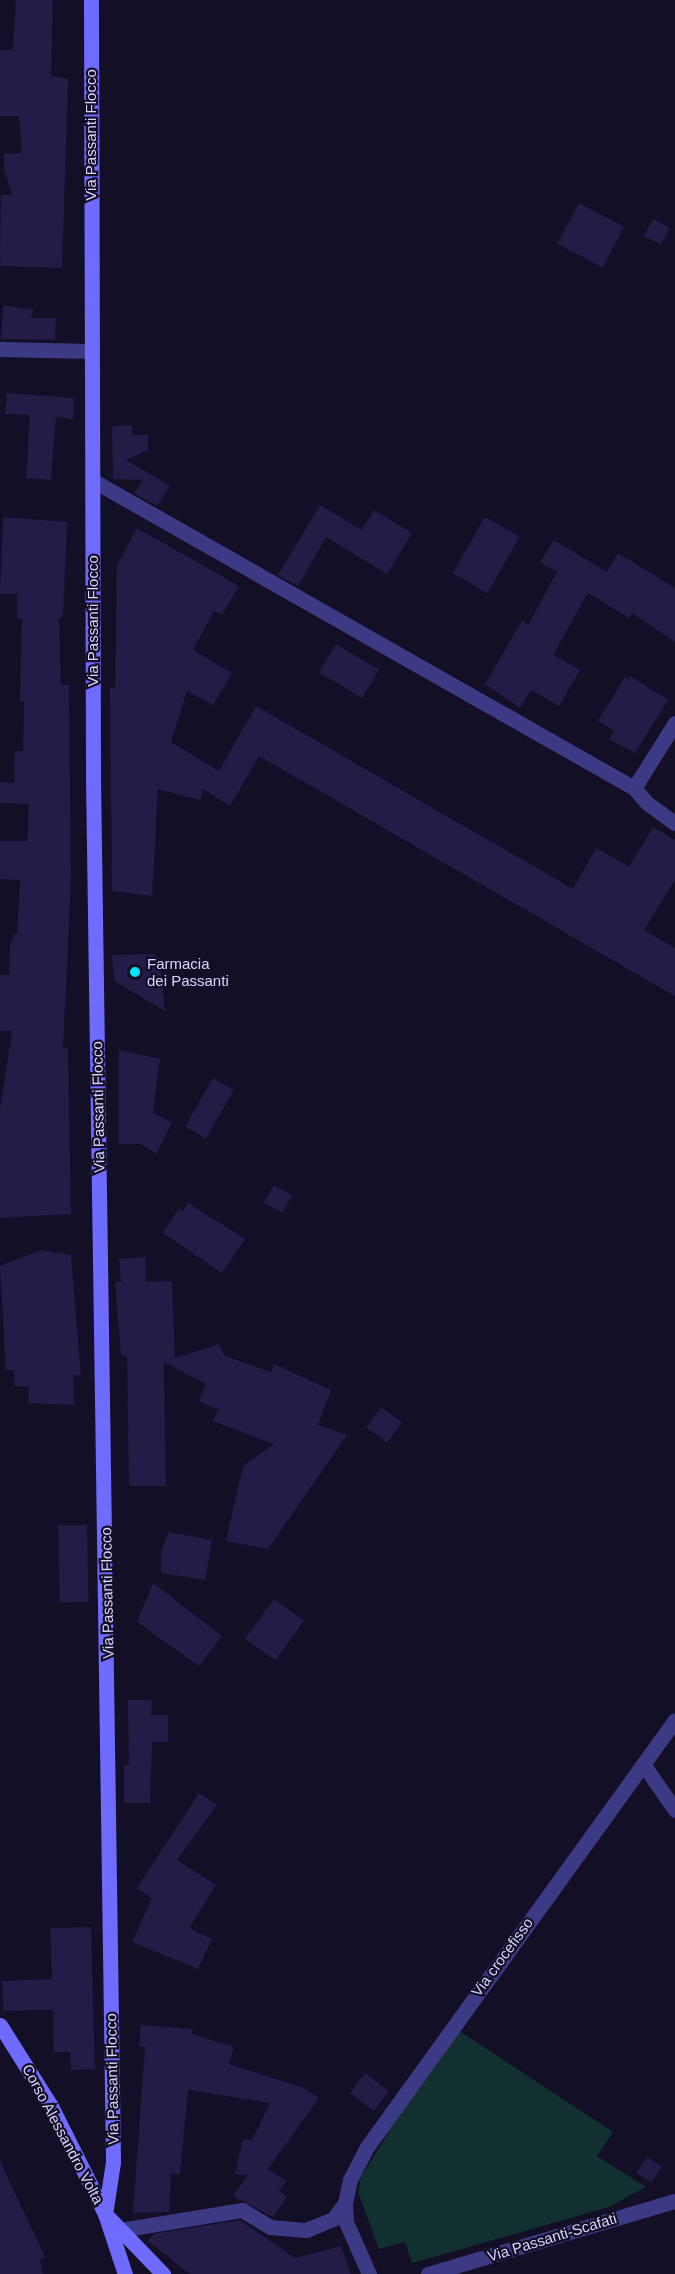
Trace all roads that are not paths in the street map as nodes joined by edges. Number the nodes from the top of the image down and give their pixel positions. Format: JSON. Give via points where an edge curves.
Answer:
{"nodes":[{"id":1,"x":91,"y":0,"type":"edge"},
{"id":2,"x":0,"y":348,"type":"edge"},
{"id":3,"x":92,"y":351,"type":"junction"},
{"id":4,"x":92,"y":480,"type":"junction"},
{"id":5,"x":675,"y":723,"type":"edge"},
{"id":6,"x":634,"y":788,"type":"junction"},
{"id":7,"x":675,"y":823,"type":"edge"},
{"id":8,"x":675,"y":1720,"type":"edge"},
{"id":9,"x":643,"y":1764,"type":"junction"},
{"id":10,"x":675,"y":1810,"type":"edge"},
{"id":11,"x":0,"y":2025,"type":"edge"},
{"id":12,"x":675,"y":2201,"type":"edge"},
{"id":13,"x":345,"y":2203,"type":"junction"},
{"id":14,"x":105,"y":2214,"type":"junction"},
{"id":15,"x":120,"y":2230,"type":"junction"},
{"id":16,"x":124,"y":2274,"type":"edge"},
{"id":17,"x":163,"y":2274,"type":"edge"},
{"id":18,"x":369,"y":2274,"type":"edge"},
{"id":19,"x":428,"y":2274,"type":"edge"}],
"edges":[{"from":1,"to":3,"type":"main road","name":"Via Passanti Flocco"},
{"from":2,"to":3,"type":"street"},
{"from":3,"to":4,"type":"main road","name":"Via Passanti Flocco"},
{"from":4,"to":6,"type":"street"},
{"from":4,"to":14,"type":"main road","name":"Via Passanti Flocco","via":[[113,2162]]},
{"from":5,"to":6,"type":"street"},
{"from":6,"to":7,"type":"street"},
{"from":8,"to":9,"type":"street","name":"Via crocefisso"},
{"from":9,"to":10,"type":"street"},
{"from":9,"to":13,"type":"street","name":"Via crocefisso","via":[[367,2147],[350,2180]]},
{"from":11,"to":14,"type":"main road","name":"Corso Alessandro Volta","via":[[51,2106]]},
{"from":12,"to":19,"type":"street","name":"Via Passanti-Scafati"},
{"from":13,"to":15,"type":"street","name":"Via crocefisso","via":[[333,2219],[306,2230],[270,2227],[242,2210]]},
{"from":13,"to":18,"type":"street","name":"Via crocefisso","via":[[346,2222]]},
{"from":14,"to":15,"type":"main road"},
{"from":14,"to":16,"type":"main road"},
{"from":15,"to":17,"type":"main road"}]}
